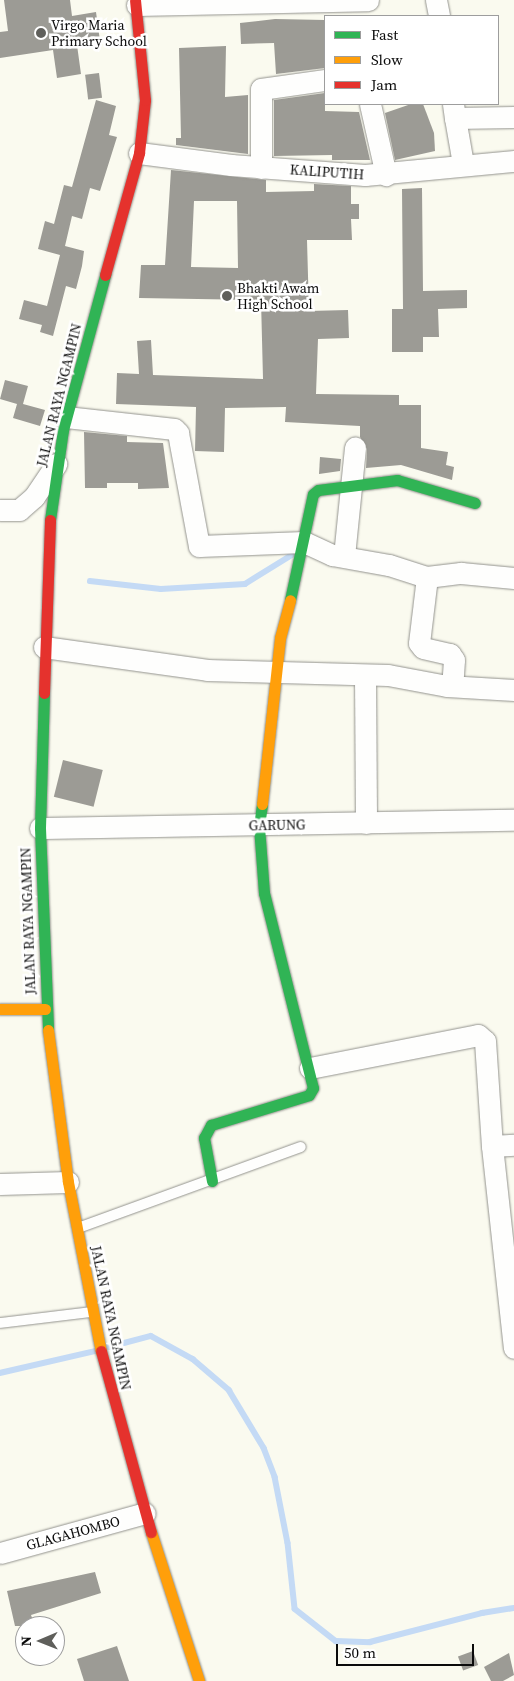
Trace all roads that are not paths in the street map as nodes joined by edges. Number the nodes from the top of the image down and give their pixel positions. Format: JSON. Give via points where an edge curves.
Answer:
{"nodes":[{"id":1,"x":436,"y":0,"type":"edge"},
{"id":2,"x":136,"y":3,"type":"edge"},
{"id":3,"x":361,"y":6,"type":"edge"},
{"id":4,"x":439,"y":15,"type":"edge"},
{"id":5,"x":324,"y":80,"type":"edge"},
{"id":6,"x":370,"y":105,"type":"edge"},
{"id":7,"x":454,"y":111,"type":"edge"},
{"id":8,"x":514,"y":116,"type":"edge"},
{"id":9,"x":139,"y":153,"type":"junction"},
{"id":10,"x":514,"y":161,"type":"edge"},
{"id":11,"x":463,"y":164,"type":"junction"},
{"id":12,"x":261,"y":168,"type":"junction"},
{"id":13,"x":386,"y":175,"type":"junction"},
{"id":14,"x":66,"y":417,"type":"junction"},
{"id":15,"x":355,"y":448,"type":"dead end"},
{"id":16,"x":56,"y":464,"type":"junction"},
{"id":17,"x":353,"y":486,"type":"junction"},
{"id":18,"x":475,"y":502,"type":"dead end"},
{"id":19,"x":0,"y":510,"type":"edge"},
{"id":20,"x":304,"y":542,"type":"junction"},
{"id":21,"x":344,"y":556,"type":"junction"},
{"id":22,"x":514,"y":578,"type":"edge"},
{"id":23,"x":427,"y":583,"type":"junction"},
{"id":24,"x":44,"y":647,"type":"junction"},
{"id":25,"x":275,"y":673,"type":"junction"},
{"id":26,"x":365,"y":675,"type":"junction"},
{"id":27,"x":452,"y":686,"type":"junction"},
{"id":28,"x":514,"y":690,"type":"edge"},
{"id":29,"x":514,"y":820,"type":"edge"},
{"id":30,"x":366,"y":823,"type":"junction"},
{"id":31,"x":259,"y":826,"type":"junction"},
{"id":32,"x":40,"y":828,"type":"junction"},
{"id":33,"x":0,"y":1009,"type":"edge"},
{"id":34,"x":46,"y":1009,"type":"junction"},
{"id":35,"x":310,"y":1068,"type":"junction"},
{"id":36,"x":514,"y":1145,"type":"edge"},
{"id":37,"x":492,"y":1146,"type":"junction"},
{"id":38,"x":301,"y":1147,"type":"dead end"},
{"id":39,"x":68,"y":1182,"type":"junction"},
{"id":40,"x":212,"y":1182,"type":"junction"},
{"id":41,"x":0,"y":1184,"type":"edge"},
{"id":42,"x":76,"y":1228,"type":"junction"},
{"id":43,"x":92,"y":1312,"type":"junction"},
{"id":44,"x":0,"y":1324,"type":"edge"},
{"id":45,"x":514,"y":1348,"type":"edge"},
{"id":46,"x":146,"y":1513,"type":"junction"},
{"id":47,"x":0,"y":1553,"type":"edge"},
{"id":48,"x":199,"y":1681,"type":"edge"}],
"edges":[{"from":1,"to":4,"type":"street"},
{"from":2,"to":3,"type":"street"},
{"from":2,"to":9,"type":"main road","name":"JALAN RAYA NGAMPIN","via":[[145,100]]},
{"from":5,"to":12,"type":"street","via":[[261,90]]},
{"from":6,"to":13,"type":"street"},
{"from":7,"to":8,"type":"street"},
{"from":7,"to":11,"type":"street"},
{"from":9,"to":12,"type":"street","name":"KALIPUTIH"},
{"from":9,"to":14,"type":"main road","name":"JALAN RAYA NGAMPIN"},
{"from":10,"to":11,"type":"street","name":"KALIPUTIH"},
{"from":11,"to":13,"type":"street","name":"KALIPUTIH"},
{"from":12,"to":13,"type":"street","name":"KALIPUTIH"},
{"from":14,"to":16,"type":"main road","name":"JALAN RAYA NGAMPIN"},
{"from":14,"to":20,"type":"street","via":[[174,429],[178,433],[199,546]]},
{"from":15,"to":17,"type":"street"},
{"from":16,"to":19,"type":"street","via":[[34,497],[19,510]]},
{"from":16,"to":24,"type":"main road","name":"JALAN RAYA NGAMPIN"},
{"from":17,"to":18,"type":"main road","via":[[397,480]]},
{"from":17,"to":20,"type":"main road","via":[[313,494]]},
{"from":17,"to":21,"type":"street"},
{"from":20,"to":21,"type":"street","via":[[332,555]]},
{"from":20,"to":25,"type":"main road","via":[[280,638]]},
{"from":21,"to":23,"type":"street"},
{"from":22,"to":23,"type":"street","via":[[461,573]]},
{"from":23,"to":27,"type":"street","via":[[419,643],[423,648],[450,654],[454,660]]},
{"from":24,"to":25,"type":"street","via":[[173,667]]},
{"from":24,"to":32,"type":"main road","name":"JALAN RAYA NGAMPIN"},
{"from":25,"to":26,"type":"street"},
{"from":25,"to":31,"type":"main road"},
{"from":26,"to":27,"type":"street"},
{"from":26,"to":30,"type":"street"},
{"from":27,"to":28,"type":"street"},
{"from":29,"to":30,"type":"street","name":"GARUNG"},
{"from":30,"to":31,"type":"street","name":"GARUNG"},
{"from":31,"to":32,"type":"street","name":"GARUNG"},
{"from":31,"to":35,"type":"main road","via":[[264,893]]},
{"from":32,"to":34,"type":"main road","name":"JALAN RAYA NGAMPIN"},
{"from":33,"to":34,"type":"main road"},
{"from":34,"to":39,"type":"main road","name":"JALAN RAYA NGAMPIN"},
{"from":35,"to":37,"type":"street","via":[[478,1034],[485,1041]]},
{"from":35,"to":40,"type":"main road","via":[[313,1088],[308,1095],[211,1125],[204,1138]]},
{"from":36,"to":37,"type":"street"},
{"from":37,"to":45,"type":"street"},
{"from":38,"to":40,"type":"lane"},
{"from":39,"to":41,"type":"street"},
{"from":39,"to":42,"type":"main road","name":"JALAN RAYA NGAMPIN"},
{"from":40,"to":42,"type":"lane"},
{"from":42,"to":43,"type":"main road","name":"JALAN RAYA NGAMPIN"},
{"from":43,"to":44,"type":"lane"},
{"from":43,"to":46,"type":"main road","name":"JALAN RAYA NGAMPIN"},
{"from":46,"to":47,"type":"street","name":"GLAGAHOMBO"},
{"from":46,"to":48,"type":"main road","name":"JALAN RAYA NGAMPIN"}]}
